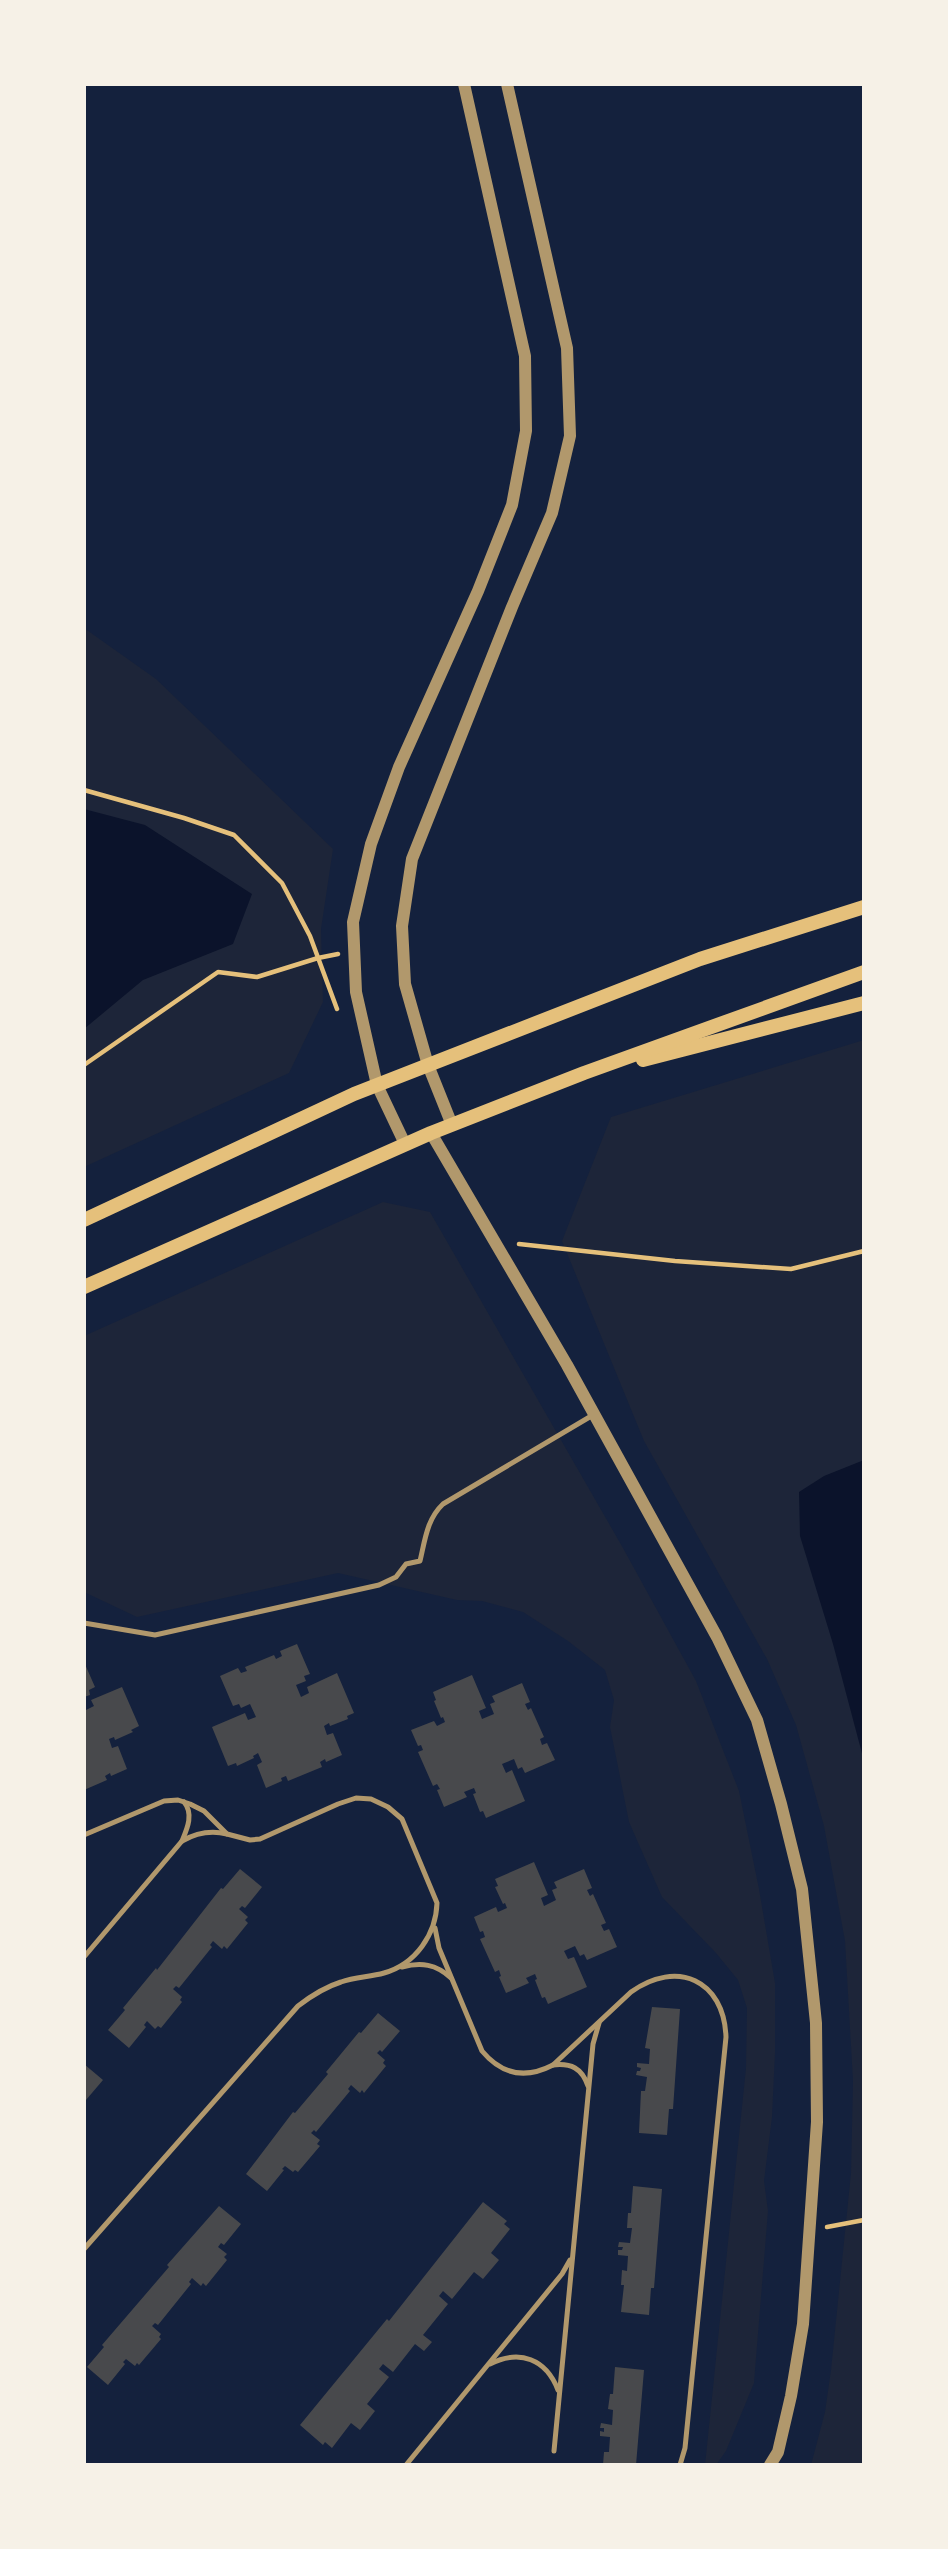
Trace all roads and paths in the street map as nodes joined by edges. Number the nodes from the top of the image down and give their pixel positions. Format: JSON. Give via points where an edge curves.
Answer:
{"nodes":[{"id":1,"x":464,"y":84,"type":"edge"},
{"id":2,"x":507,"y":84,"type":"edge"},
{"id":3,"x":84,"y":790,"type":"edge"},
{"id":4,"x":864,"y":906,"type":"edge"},
{"id":5,"x":354,"y":952,"type":"junction"},
{"id":6,"x":318,"y":958,"type":"junction"},
{"id":7,"x":864,"y":972,"type":"edge"},
{"id":8,"x":864,"y":1003,"type":"edge"},
{"id":9,"x":339,"y":1014,"type":"dead end"},
{"id":10,"x":84,"y":1065,"type":"edge"},
{"id":11,"x":428,"y":1065,"type":"junction"},
{"id":12,"x":584,"y":1073,"type":"junction"},
{"id":13,"x":377,"y":1085,"type":"junction"},
{"id":14,"x":452,"y":1125,"type":"junction"},
{"id":15,"x":431,"y":1133,"type":"junction"},
{"id":16,"x":405,"y":1144,"type":"junction"},
{"id":17,"x":84,"y":1220,"type":"edge"},
{"id":18,"x":494,"y":1241,"type":"junction"},
{"id":19,"x":864,"y":1251,"type":"edge"},
{"id":20,"x":84,"y":1287,"type":"edge"},
{"id":21,"x":593,"y":1415,"type":"junction"},
{"id":22,"x":84,"y":1623,"type":"edge"},
{"id":23,"x":183,"y":1802,"type":"junction"},
{"id":24,"x":227,"y":1834,"type":"junction"},
{"id":25,"x":84,"y":1836,"type":"edge"},
{"id":26,"x":182,"y":1842,"type":"junction"},
{"id":27,"x":435,"y":1925,"type":"junction"},
{"id":28,"x":84,"y":1956,"type":"edge"},
{"id":29,"x":399,"y":1968,"type":"junction"},
{"id":30,"x":452,"y":1980,"type":"junction"},
{"id":31,"x":602,"y":2018,"type":"junction"},
{"id":32,"x":553,"y":2065,"type":"junction"},
{"id":33,"x":589,"y":2088,"type":"junction"},
{"id":34,"x":864,"y":2220,"type":"edge"},
{"id":35,"x":810,"y":2230,"type":"junction"},
{"id":36,"x":84,"y":2249,"type":"edge"},
{"id":37,"x":573,"y":2253,"type":"junction"},
{"id":38,"x":487,"y":2365,"type":"junction"},
{"id":39,"x":559,"y":2393,"type":"junction"},
{"id":40,"x":554,"y":2451,"type":"dead end"},
{"id":41,"x":406,"y":2465,"type":"edge"},
{"id":42,"x":680,"y":2465,"type":"edge"},
{"id":43,"x":770,"y":2465,"type":"edge"}],
"edges":[{"from":1,"to":5,"type":"street","via":[[525,356],[526,430],[512,505],[399,767],[371,844],[353,922]]},
{"from":2,"to":11,"type":"street","via":[[567,348],[570,436],[552,513],[412,859],[402,926],[405,984]]},
{"from":3,"to":6,"type":"path","via":[[234,835],[282,883]]},
{"from":4,"to":11,"type":"main road","via":[[700,959]]},
{"from":5,"to":6,"type":"path"},
{"from":5,"to":13,"type":"street","via":[[356,992]]},
{"from":6,"to":9,"type":"path"},
{"from":6,"to":10,"type":"path","via":[[257,977],[218,972]]},
{"from":7,"to":12,"type":"main road"},
{"from":8,"to":12,"type":"main road"},
{"from":11,"to":13,"type":"main road"},
{"from":11,"to":14,"type":"street"},
{"from":12,"to":14,"type":"main road"},
{"from":13,"to":16,"type":"street"},
{"from":13,"to":17,"type":"main road"},
{"from":14,"to":15,"type":"main road"},
{"from":15,"to":16,"type":"main road"},
{"from":15,"to":18,"type":"street"},
{"from":16,"to":20,"type":"main road"},
{"from":18,"to":19,"type":"path","via":[[791,1269]]},
{"from":18,"to":21,"type":"street"},
{"from":21,"to":22,"type":"lane","via":[[443,1504],[429,1524],[420,1561],[407,1564],[396,1577],[379,1585],[155,1635]]},
{"from":21,"to":35,"type":"street","via":[[717,1637],[757,1720],[781,1804],[803,1889],[816,2023],[817,2122]]},
{"from":23,"to":24,"type":"lane","via":[[204,1811]]},
{"from":23,"to":25,"type":"lane","via":[[164,1801]]},
{"from":23,"to":26,"type":"lane","via":[[190,1815]]},
{"from":24,"to":26,"type":"lane","via":[[192,1835]]},
{"from":24,"to":27,"type":"lane","via":[[260,1839],[338,1804],[371,1799],[402,1819],[437,1903]]},
{"from":26,"to":28,"type":"lane"},
{"from":27,"to":29,"type":"lane"},
{"from":27,"to":30,"type":"lane"},
{"from":29,"to":30,"type":"lane","via":[[424,1964],[443,1970]]},
{"from":29,"to":36,"type":"lane","via":[[342,1981],[298,2006]]},
{"from":30,"to":32,"type":"lane","via":[[482,2051],[492,2063],[514,2074],[540,2072]]},
{"from":31,"to":32,"type":"lane"},
{"from":31,"to":33,"type":"lane","via":[[595,2033]]},
{"from":31,"to":42,"type":"lane","via":[[644,1982],[674,1976],[687,1977],[711,1994],[725,2019]]},
{"from":32,"to":33,"type":"lane","via":[[580,2070]]},
{"from":33,"to":37,"type":"lane"},
{"from":34,"to":35,"type":"path"},
{"from":35,"to":43,"type":"street","via":[[801,2336],[778,2452]]},
{"from":37,"to":38,"type":"lane","via":[[562,2274]]},
{"from":37,"to":39,"type":"lane"},
{"from":38,"to":39,"type":"lane","via":[[512,2356],[526,2358],[549,2371]]},
{"from":38,"to":41,"type":"lane"},
{"from":39,"to":40,"type":"lane"}]}
